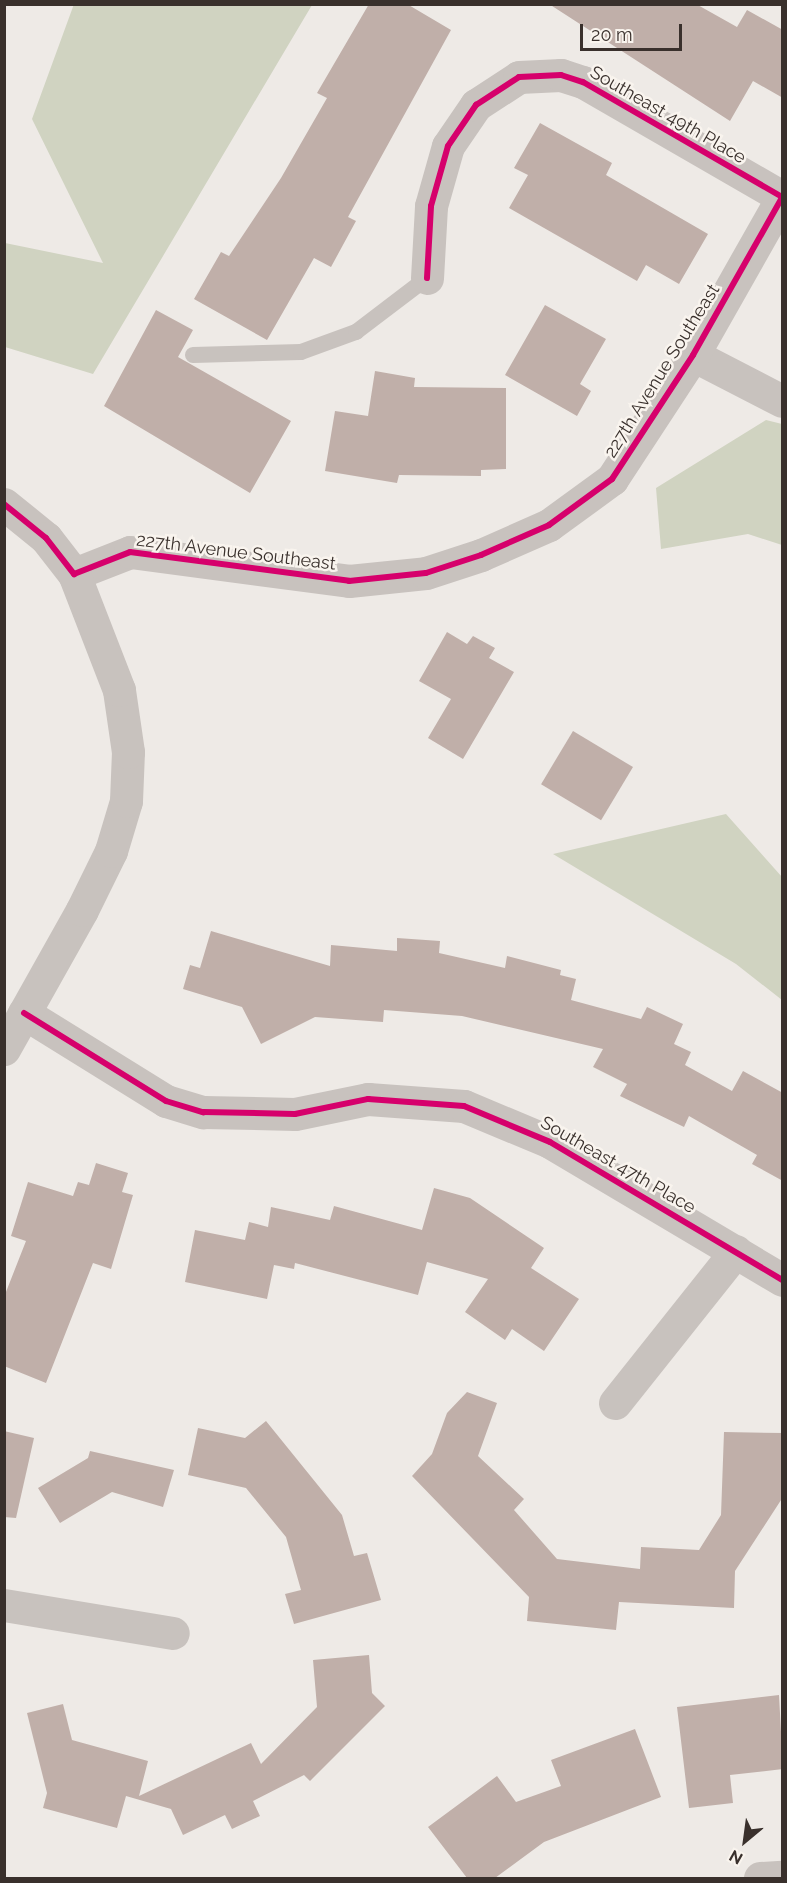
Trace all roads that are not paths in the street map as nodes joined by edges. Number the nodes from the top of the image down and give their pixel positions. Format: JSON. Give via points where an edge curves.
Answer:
{"nodes":[{"id":1,"x":783,"y":198,"type":"edge"},
{"id":2,"x":428,"y":278,"type":"joint"},
{"id":3,"x":193,"y":355,"type":"dead end"},
{"id":4,"x":693,"y":355,"type":"junction"},
{"id":5,"x":783,"y":401,"type":"edge"},
{"id":6,"x":4,"y":504,"type":"edge"},
{"id":7,"x":74,"y":574,"type":"junction"},
{"id":8,"x":24,"y":1013,"type":"junction"},
{"id":9,"x":4,"y":1049,"type":"edge"},
{"id":10,"x":736,"y":1251,"type":"junction"},
{"id":11,"x":783,"y":1280,"type":"edge"},
{"id":12,"x":615,"y":1403,"type":"dead end"},
{"id":13,"x":4,"y":1605,"type":"edge"},
{"id":14,"x":173,"y":1633,"type":"dead end"},
{"id":15,"x":783,"y":1877,"type":"edge"},
{"id":16,"x":760,"y":1878,"type":"edge"}],
"edges":[{"from":1,"to":2,"type":"street","name":"Southeast 49th Place","via":[[583,82],[561,75],[519,77],[476,105],[448,146],[433,197]]},
{"from":1,"to":4,"type":"street","name":"227th Avenue Southeast"},
{"from":2,"to":3,"type":"lane","via":[[356,332],[301,352]]},
{"from":4,"to":5,"type":"street"},
{"from":4,"to":7,"type":"street","name":"227th Avenue Southeast","via":[[612,479],[549,525],[481,555],[426,573],[349,580],[130,552]]},
{"from":6,"to":7,"type":"street","via":[[46,538]]},
{"from":7,"to":8,"type":"street","via":[[119,690],[128,752],[126,801],[111,851]]},
{"from":8,"to":9,"type":"street"},
{"from":8,"to":10,"type":"street","name":"Southeast 47th Place","via":[[166,1101],[202,1112],[285,1114],[368,1099],[464,1106],[550,1142]]},
{"from":10,"to":11,"type":"street","name":"Southeast 47th Place"},
{"from":10,"to":12,"type":"street"},
{"from":13,"to":14,"type":"street"},
{"from":15,"to":16,"type":"street"}]}
